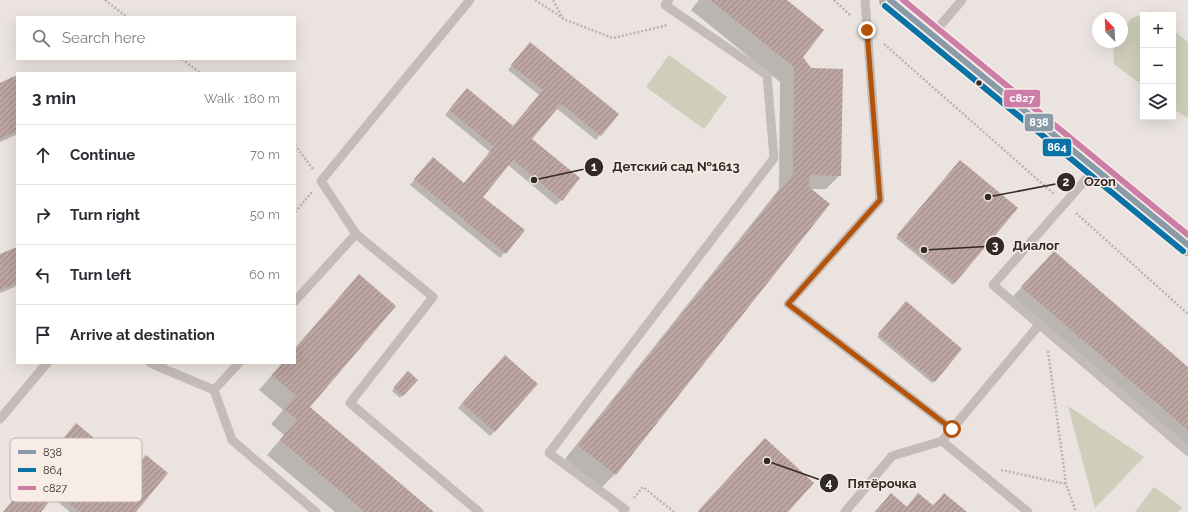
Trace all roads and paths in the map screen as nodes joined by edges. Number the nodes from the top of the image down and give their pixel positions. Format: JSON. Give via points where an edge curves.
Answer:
{"nodes":[{"id":1,"x":105,"y":0,"type":"edge"},
{"id":2,"x":470,"y":0,"type":"edge"},
{"id":3,"x":535,"y":0,"type":"edge"},
{"id":4,"x":553,"y":0,"type":"edge"},
{"id":5,"x":670,"y":0,"type":"edge"},
{"id":6,"x":834,"y":0,"type":"edge"},
{"id":7,"x":865,"y":0,"type":"edge"},
{"id":8,"x":890,"y":0,"type":"edge"},
{"id":9,"x":962,"y":0,"type":"edge"},
{"id":10,"x":126,"y":16,"type":"edge"},
{"id":11,"x":563,"y":19,"type":"junction"},
{"id":12,"x":688,"y":21,"type":"junction"},
{"id":13,"x":867,"y":30,"type":"junction"},
{"id":14,"x":933,"y":34,"type":"junction"},
{"id":15,"x":183,"y":60,"type":"edge"},
{"id":16,"x":199,"y":72,"type":"edge"},
{"id":17,"x":1095,"y":169,"type":"junction"},
{"id":18,"x":1064,"y":203,"type":"junction"},
{"id":19,"x":356,"y":234,"type":"junction"},
{"id":20,"x":1188,"y":245,"type":"edge"},
{"id":21,"x":296,"y":300,"type":"edge"},
{"id":22,"x":1188,"y":314,"type":"edge"},
{"id":23,"x":1042,"y":327,"type":"junction"},
{"id":24,"x":46,"y":364,"type":"edge"},
{"id":25,"x":152,"y":364,"type":"edge"},
{"id":26,"x":238,"y":364,"type":"edge"},
{"id":27,"x":214,"y":390,"type":"junction"},
{"id":28,"x":0,"y":419,"type":"edge"},
{"id":29,"x":952,"y":429,"type":"junction"},
{"id":30,"x":942,"y":441,"type":"junction"},
{"id":31,"x":1188,"y":451,"type":"edge"},
{"id":32,"x":998,"y":469,"type":"dead end"},
{"id":33,"x":1066,"y":484,"type":"junction"},
{"id":34,"x":624,"y":510,"type":"edge"},
{"id":35,"x":316,"y":512,"type":"edge"},
{"id":36,"x":480,"y":512,"type":"edge"},
{"id":37,"x":674,"y":512,"type":"edge"},
{"id":38,"x":845,"y":512,"type":"edge"},
{"id":39,"x":1028,"y":512,"type":"edge"},
{"id":40,"x":1076,"y":512,"type":"edge"}],
"edges":[{"from":1,"to":10,"type":"path"},
{"from":2,"to":19,"type":"lane","via":[[321,181]]},
{"from":3,"to":11,"type":"path"},
{"from":4,"to":11,"type":"path"},
{"from":5,"to":12,"type":"lane","via":[[665,5]]},
{"from":6,"to":13,"type":"path"},
{"from":7,"to":13,"type":"lane"},
{"from":8,"to":14,"type":"street"},
{"from":9,"to":14,"type":"lane"},
{"from":11,"to":12,"type":"path","via":[[613,38]]},
{"from":12,"to":34,"type":"lane","via":[[767,75],[774,158],[549,453]]},
{"from":13,"to":18,"type":"path"},
{"from":13,"to":29,"type":"lane","via":[[880,200],[788,304]]},
{"from":14,"to":17,"type":"street"},
{"from":15,"to":16,"type":"path"},
{"from":17,"to":18,"type":"lane"},
{"from":17,"to":20,"type":"street"},
{"from":18,"to":22,"type":"path"},
{"from":18,"to":23,"type":"lane","via":[[993,285]]},
{"from":19,"to":21,"type":"lane"},
{"from":19,"to":36,"type":"lane","via":[[434,297],[350,403]]},
{"from":23,"to":29,"type":"lane"},
{"from":23,"to":31,"type":"lane"},
{"from":23,"to":33,"type":"path"},
{"from":24,"to":28,"type":"lane"},
{"from":25,"to":27,"type":"lane"},
{"from":26,"to":27,"type":"lane"},
{"from":27,"to":35,"type":"lane","via":[[232,440]]},
{"from":29,"to":30,"type":"lane"},
{"from":30,"to":38,"type":"lane","via":[[892,456]]},
{"from":30,"to":39,"type":"lane"},
{"from":32,"to":33,"type":"path"},
{"from":33,"to":40,"type":"path"},
{"from":34,"to":37,"type":"path","via":[[643,487]]}]}
